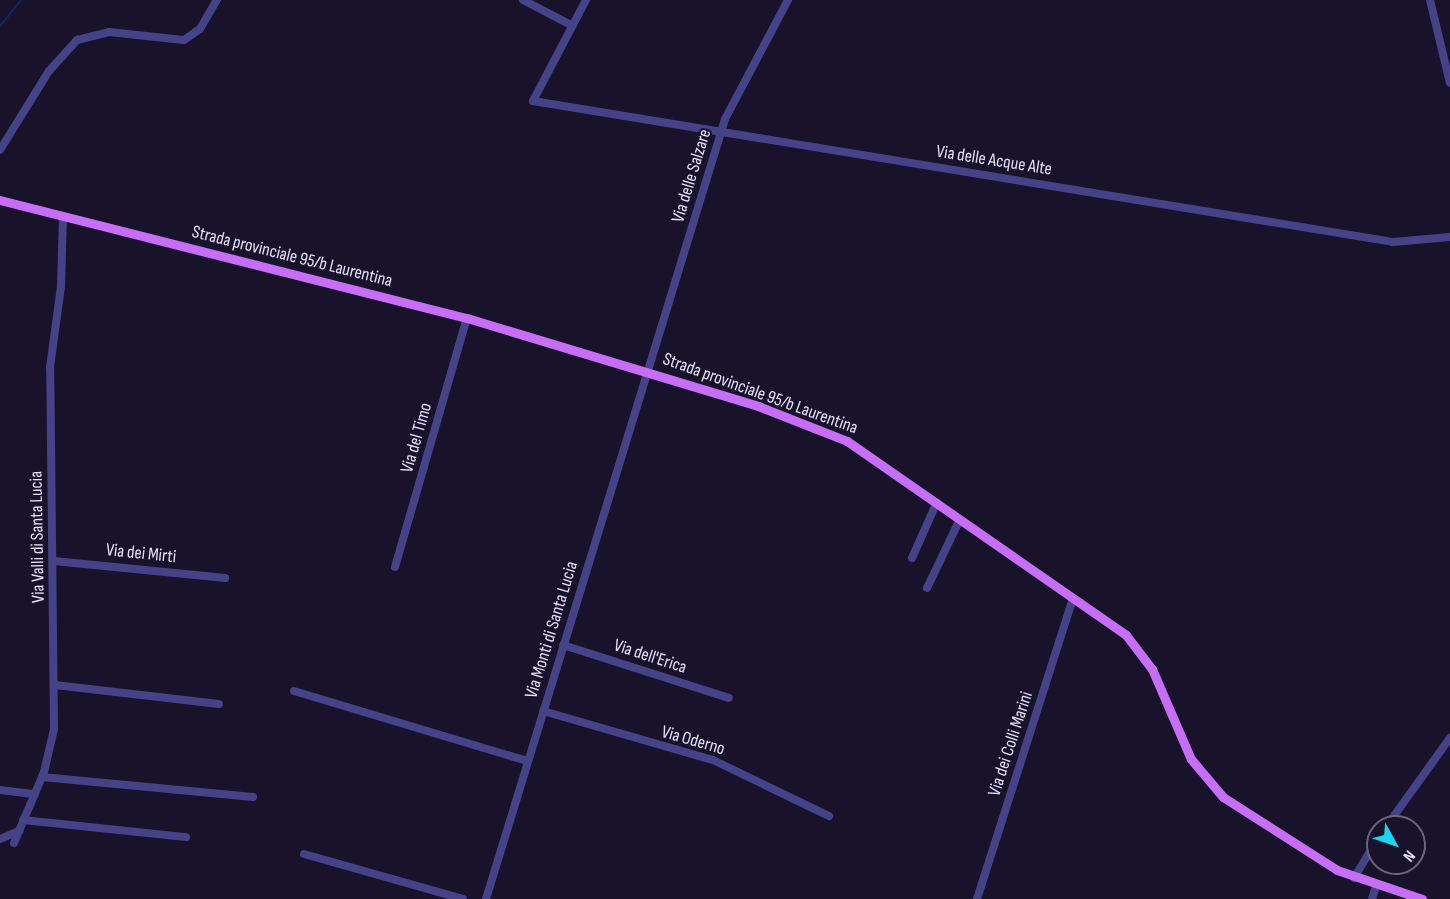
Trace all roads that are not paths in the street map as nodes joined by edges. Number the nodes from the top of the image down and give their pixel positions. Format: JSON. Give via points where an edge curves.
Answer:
{"nodes":[{"id":1,"x":217,"y":0,"type":"edge"},
{"id":2,"x":523,"y":0,"type":"edge"},
{"id":3,"x":586,"y":0,"type":"edge"},
{"id":4,"x":788,"y":0,"type":"edge"},
{"id":5,"x":1430,"y":0,"type":"edge"},
{"id":6,"x":573,"y":26,"type":"junction"},
{"id":7,"x":1450,"y":83,"type":"edge"},
{"id":8,"x":721,"y":132,"type":"junction"},
{"id":9,"x":0,"y":150,"type":"edge"},
{"id":10,"x":0,"y":200,"type":"edge"},
{"id":11,"x":63,"y":217,"type":"junction"},
{"id":12,"x":1450,"y":237,"type":"edge"},
{"id":13,"x":467,"y":318,"type":"junction"},
{"id":14,"x":648,"y":371,"type":"junction"},
{"id":15,"x":937,"y":502,"type":"junction"},
{"id":16,"x":960,"y":519,"type":"junction"},
{"id":17,"x":912,"y":558,"type":"dead end"},
{"id":18,"x":54,"y":561,"type":"junction"},
{"id":19,"x":395,"y":567,"type":"dead end"},
{"id":20,"x":225,"y":578,"type":"dead end"},
{"id":21,"x":927,"y":588,"type":"dead end"},
{"id":22,"x":1073,"y":598,"type":"junction"},
{"id":23,"x":563,"y":645,"type":"junction"},
{"id":24,"x":55,"y":685,"type":"junction"},
{"id":25,"x":294,"y":691,"type":"dead end"},
{"id":26,"x":729,"y":698,"type":"dead end"},
{"id":27,"x":219,"y":704,"type":"dead end"},
{"id":28,"x":543,"y":711,"type":"junction"},
{"id":29,"x":1450,"y":738,"type":"edge"},
{"id":30,"x":528,"y":761,"type":"junction"},
{"id":31,"x":42,"y":777,"type":"junction"},
{"id":32,"x":0,"y":790,"type":"edge"},
{"id":33,"x":34,"y":794,"type":"junction"},
{"id":34,"x":253,"y":797,"type":"dead end"},
{"id":35,"x":1395,"y":815,"type":"edge"},
{"id":36,"x":828,"y":816,"type":"dead end"},
{"id":37,"x":23,"y":820,"type":"junction"},
{"id":38,"x":19,"y":831,"type":"junction"},
{"id":39,"x":186,"y":837,"type":"dead end"},
{"id":40,"x":0,"y":839,"type":"edge"},
{"id":41,"x":14,"y":843,"type":"dead end"},
{"id":42,"x":304,"y":854,"type":"dead end"},
{"id":43,"x":1366,"y":858,"type":"edge"},
{"id":44,"x":1354,"y":878,"type":"junction"},
{"id":45,"x":1376,"y":886,"type":"junction"},
{"id":46,"x":463,"y":899,"type":"edge"},
{"id":47,"x":486,"y":899,"type":"edge"},
{"id":48,"x":977,"y":899,"type":"edge"},
{"id":49,"x":1372,"y":899,"type":"edge"},
{"id":50,"x":1422,"y":899,"type":"edge"}],
"edges":[{"from":1,"to":9,"type":"street","via":[[198,31],[184,40],[110,32],[74,42],[49,71]]},
{"from":2,"to":6,"type":"street"},
{"from":3,"to":6,"type":"street"},
{"from":4,"to":8,"type":"street","name":"Via delle Salzare","via":[[735,95]]},
{"from":5,"to":7,"type":"street"},
{"from":6,"to":8,"type":"street","name":"Via delle Acque Alte","via":[[533,101]]},
{"from":8,"to":12,"type":"street","name":"Via delle Acque Alte","via":[[1393,242]]},
{"from":8,"to":14,"type":"street","name":"Via delle Salzare"},
{"from":10,"to":11,"type":"main road","name":"Strada provinciale 95/b Laurentina"},
{"from":11,"to":13,"type":"main road","name":"Strada provinciale 95/b Laurentina"},
{"from":11,"to":18,"type":"street","name":"Via Valli di Santa Lucia","via":[[61,287],[50,367]]},
{"from":13,"to":14,"type":"main road","name":"Strada provinciale 95/b Laurentina"},
{"from":13,"to":19,"type":"street","name":"Via del Timo"},
{"from":14,"to":15,"type":"main road","name":"Strada provinciale 95/b Laurentina","via":[[842,438]]},
{"from":14,"to":23,"type":"street","name":"Via Monti di Santa Lucia"},
{"from":15,"to":16,"type":"main road","name":"Strada provinciale 95/b Laurentina"},
{"from":15,"to":17,"type":"street"},
{"from":16,"to":21,"type":"street"},
{"from":16,"to":22,"type":"main road","name":"Strada provinciale 95/b Laurentina"},
{"from":18,"to":20,"type":"street","name":"Via dei Mirti"},
{"from":18,"to":24,"type":"street","name":"Via Valli di Santa Lucia"},
{"from":22,"to":44,"type":"main road","name":"Strada provinciale 95/b Laurentina","via":[[1122,632],[1145,657],[1188,754],[1218,793]]},
{"from":22,"to":48,"type":"street","name":"Via dei Colli Marini"},
{"from":23,"to":26,"type":"street","name":"Via dell'Erica"},
{"from":23,"to":28,"type":"street","name":"Via Monti di Santa Lucia"},
{"from":24,"to":27,"type":"street"},
{"from":24,"to":31,"type":"street","name":"Via Valli di Santa Lucia","via":[[54,734]]},
{"from":25,"to":30,"type":"street"},
{"from":28,"to":30,"type":"street","name":"Via Monti di Santa Lucia"},
{"from":28,"to":36,"type":"street","name":"Via Oderno","via":[[713,760]]},
{"from":29,"to":35,"type":"street"},
{"from":30,"to":47,"type":"street","name":"Via Monti di Santa Lucia"},
{"from":31,"to":33,"type":"street","name":"Via Valli di Santa Lucia"},
{"from":31,"to":34,"type":"street"},
{"from":32,"to":33,"type":"street"},
{"from":33,"to":37,"type":"street","name":"Via Valli di Santa Lucia"},
{"from":37,"to":38,"type":"street","name":"Via Valli di Santa Lucia"},
{"from":37,"to":39,"type":"street"},
{"from":38,"to":40,"type":"street"},
{"from":38,"to":41,"type":"street","name":"Via Valli di Santa Lucia"},
{"from":42,"to":46,"type":"street"},
{"from":43,"to":44,"type":"street"},
{"from":44,"to":45,"type":"main road","name":"Strada provinciale 95/b Laurentina"},
{"from":45,"to":49,"type":"street"},
{"from":45,"to":50,"type":"main road","name":"Strada provinciale 95/b Laurentina"}]}
